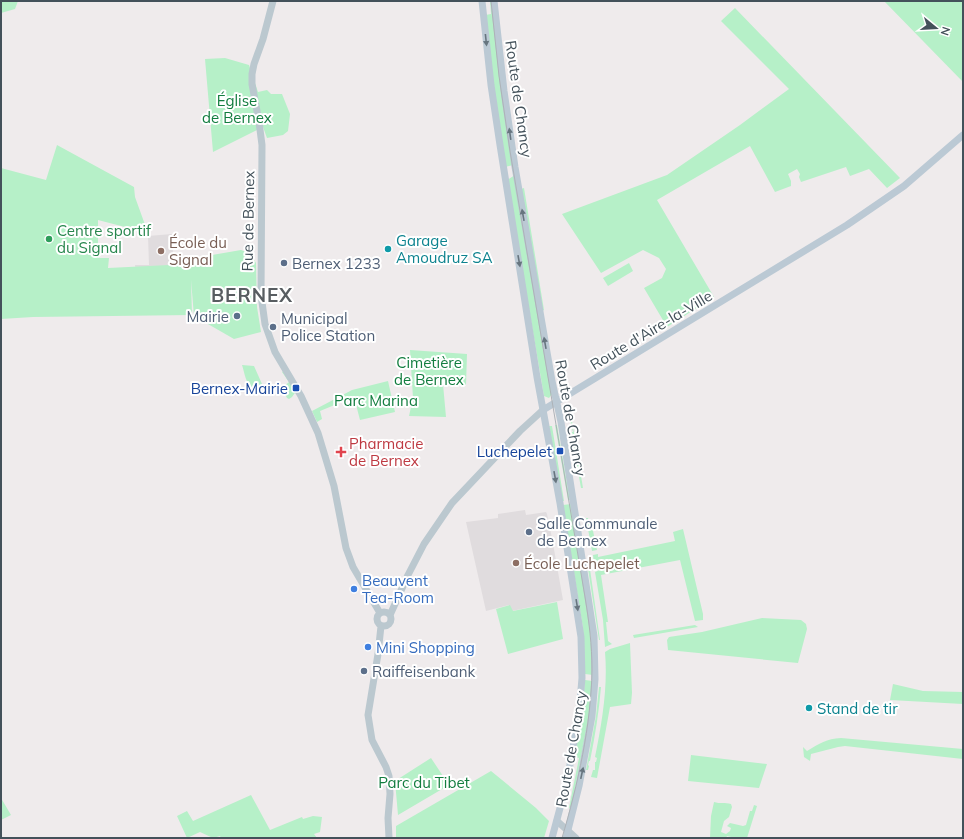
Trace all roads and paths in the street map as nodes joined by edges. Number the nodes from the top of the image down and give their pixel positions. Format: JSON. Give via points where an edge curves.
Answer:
{"nodes":[{"id":1,"x":273,"y":1,"type":"edge"},
{"id":2,"x":482,"y":1,"type":"edge"},
{"id":3,"x":494,"y":1,"type":"edge"},
{"id":4,"x":963,"y":136,"type":"edge"},
{"id":5,"x":556,"y":402,"type":"junction"},
{"id":6,"x":543,"y":410,"type":"junction"},
{"id":7,"x":380,"y":613,"type":"junction"},
{"id":8,"x":390,"y":615,"type":"junction"},
{"id":9,"x":381,"y":626,"type":"junction"},
{"id":10,"x":557,"y":821,"type":"junction"},
{"id":11,"x":567,"y":835,"type":"edge"},
{"id":12,"x":389,"y":838,"type":"edge"},
{"id":13,"x":552,"y":838,"type":"edge"},
{"id":14,"x":576,"y":838,"type":"edge"}],
"edges":[{"from":1,"to":7,"type":"street","name":"Rue de Bernex","via":[[252,78],[262,145],[262,310],[272,345],[301,396],[318,433],[330,473],[349,558]]},
{"from":2,"to":6,"type":"main road","name":"Route de Chancy","one_way":true,"via":[[499,139]]},
{"from":5,"to":3,"type":"main road","name":"Route de Chancy","one_way":true,"via":[[513,154]]},
{"from":4,"to":5,"type":"main road","name":"Route d'Aire-la-Ville","via":[[904,186],[847,226]]},
{"from":5,"to":6,"type":"main road","name":"Route d'Aire-la-Ville"},
{"from":11,"to":5,"type":"main road","name":"Route de Chancy","one_way":true,"via":[[590,729],[595,689],[595,650],[590,605]]},
{"from":6,"to":8,"type":"street","name":"Route d'Aire-la-Ville","via":[[452,503],[424,544]]},
{"from":6,"to":10,"type":"main road","name":"Route de Chancy","one_way":true,"via":[[576,598],[582,651],[579,714],[572,758]]},
{"from":7,"to":8,"type":"street"},
{"from":7,"to":9,"type":"street","via":[[377,620]]},
{"from":8,"to":9,"type":"street","via":[[389,624]]},
{"from":9,"to":12,"type":"street","via":[[368,715],[372,740],[389,776]]},
{"from":10,"to":11,"type":"street"},
{"from":10,"to":13,"type":"main road","name":"Route de Chancy"},
{"from":11,"to":14,"type":"street"}]}
